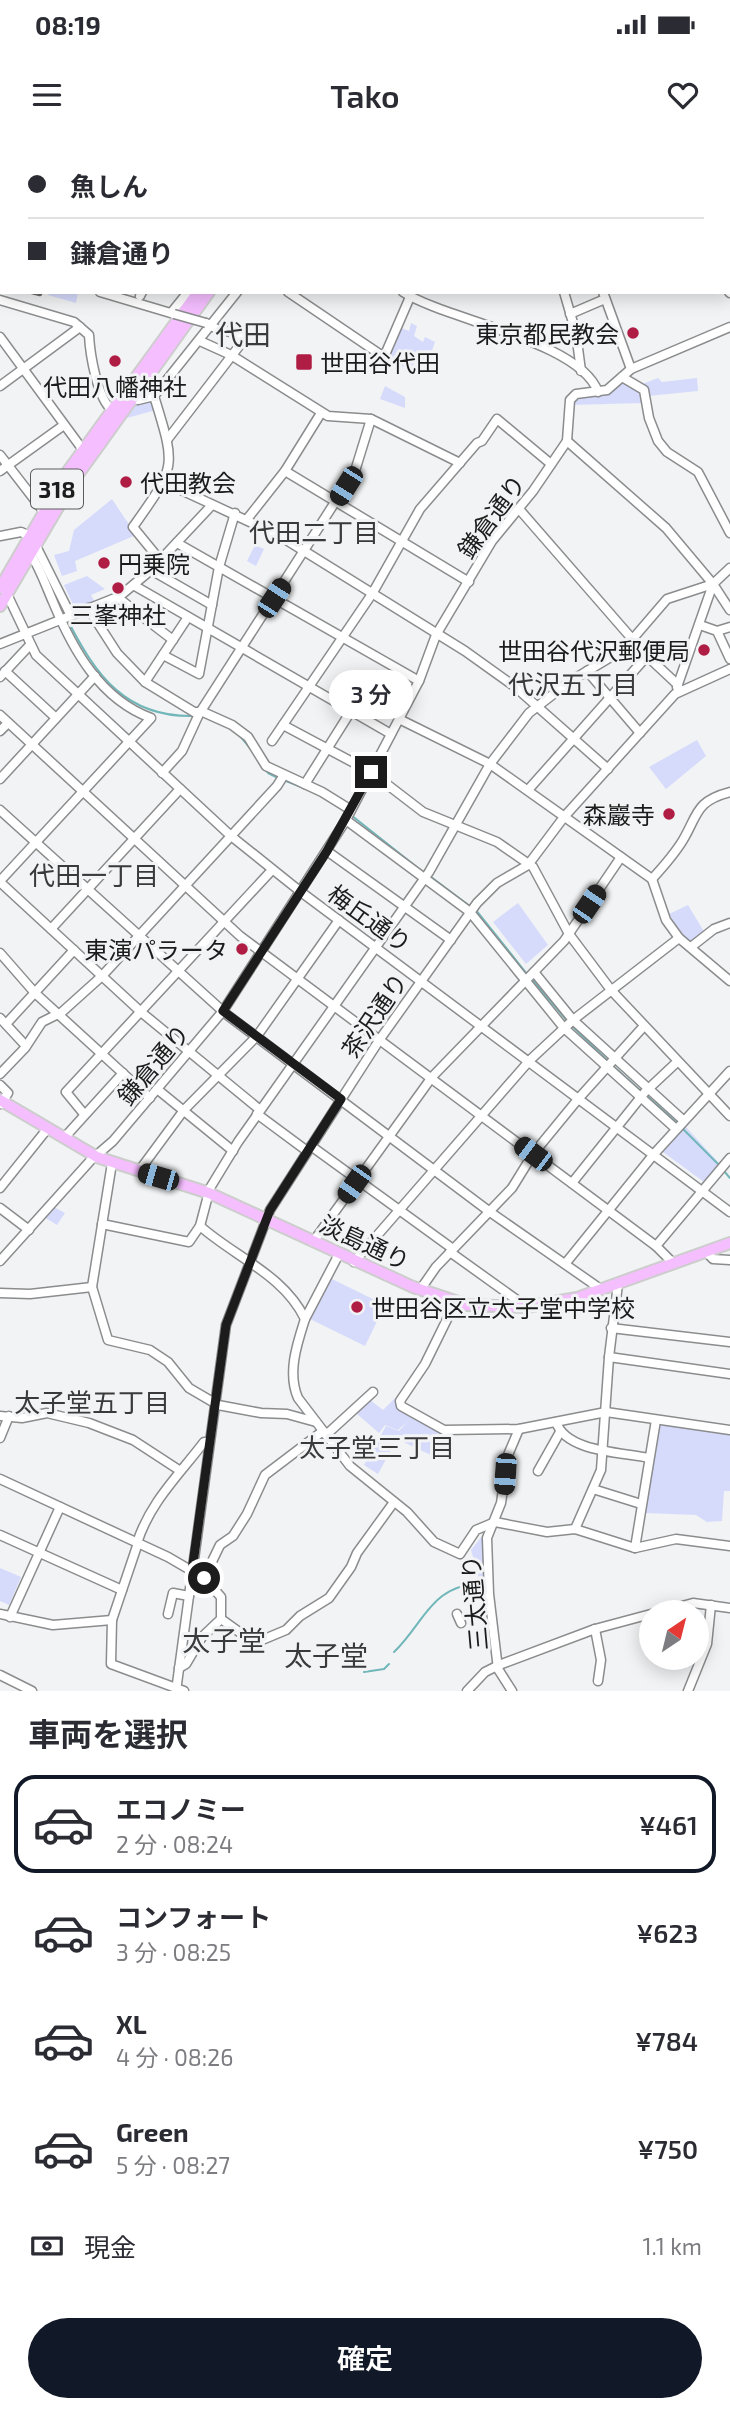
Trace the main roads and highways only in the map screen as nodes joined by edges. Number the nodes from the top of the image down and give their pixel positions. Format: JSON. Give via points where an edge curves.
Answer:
{"nodes":[{"id":1,"x":197,"y":294,"type":"edge"},
{"id":2,"x":208,"y":294,"type":"edge"},
{"id":3,"x":32,"y":545,"type":"junction"},
{"id":4,"x":2,"y":586,"type":"edge"},
{"id":5,"x":0,"y":606,"type":"edge"},
{"id":6,"x":1,"y":1103,"type":"edge"},
{"id":7,"x":730,"y":1243,"type":"edge"}],
"edges":[{"from":1,"to":3,"type":"main road","number":"318","via":[[83,450],[44,512]]},
{"from":2,"to":3,"type":"main road","number":"318"},
{"from":3,"to":4,"type":"main road","number":"318"},
{"from":3,"to":4,"type":"main road","number":"318"},
{"from":4,"to":5,"type":"main road","number":"318"},
{"from":6,"to":7,"type":"main road","name":"淡島通り","via":[[97,1157],[209,1193],[354,1262],[455,1303],[527,1307],[602,1290]]}]}
